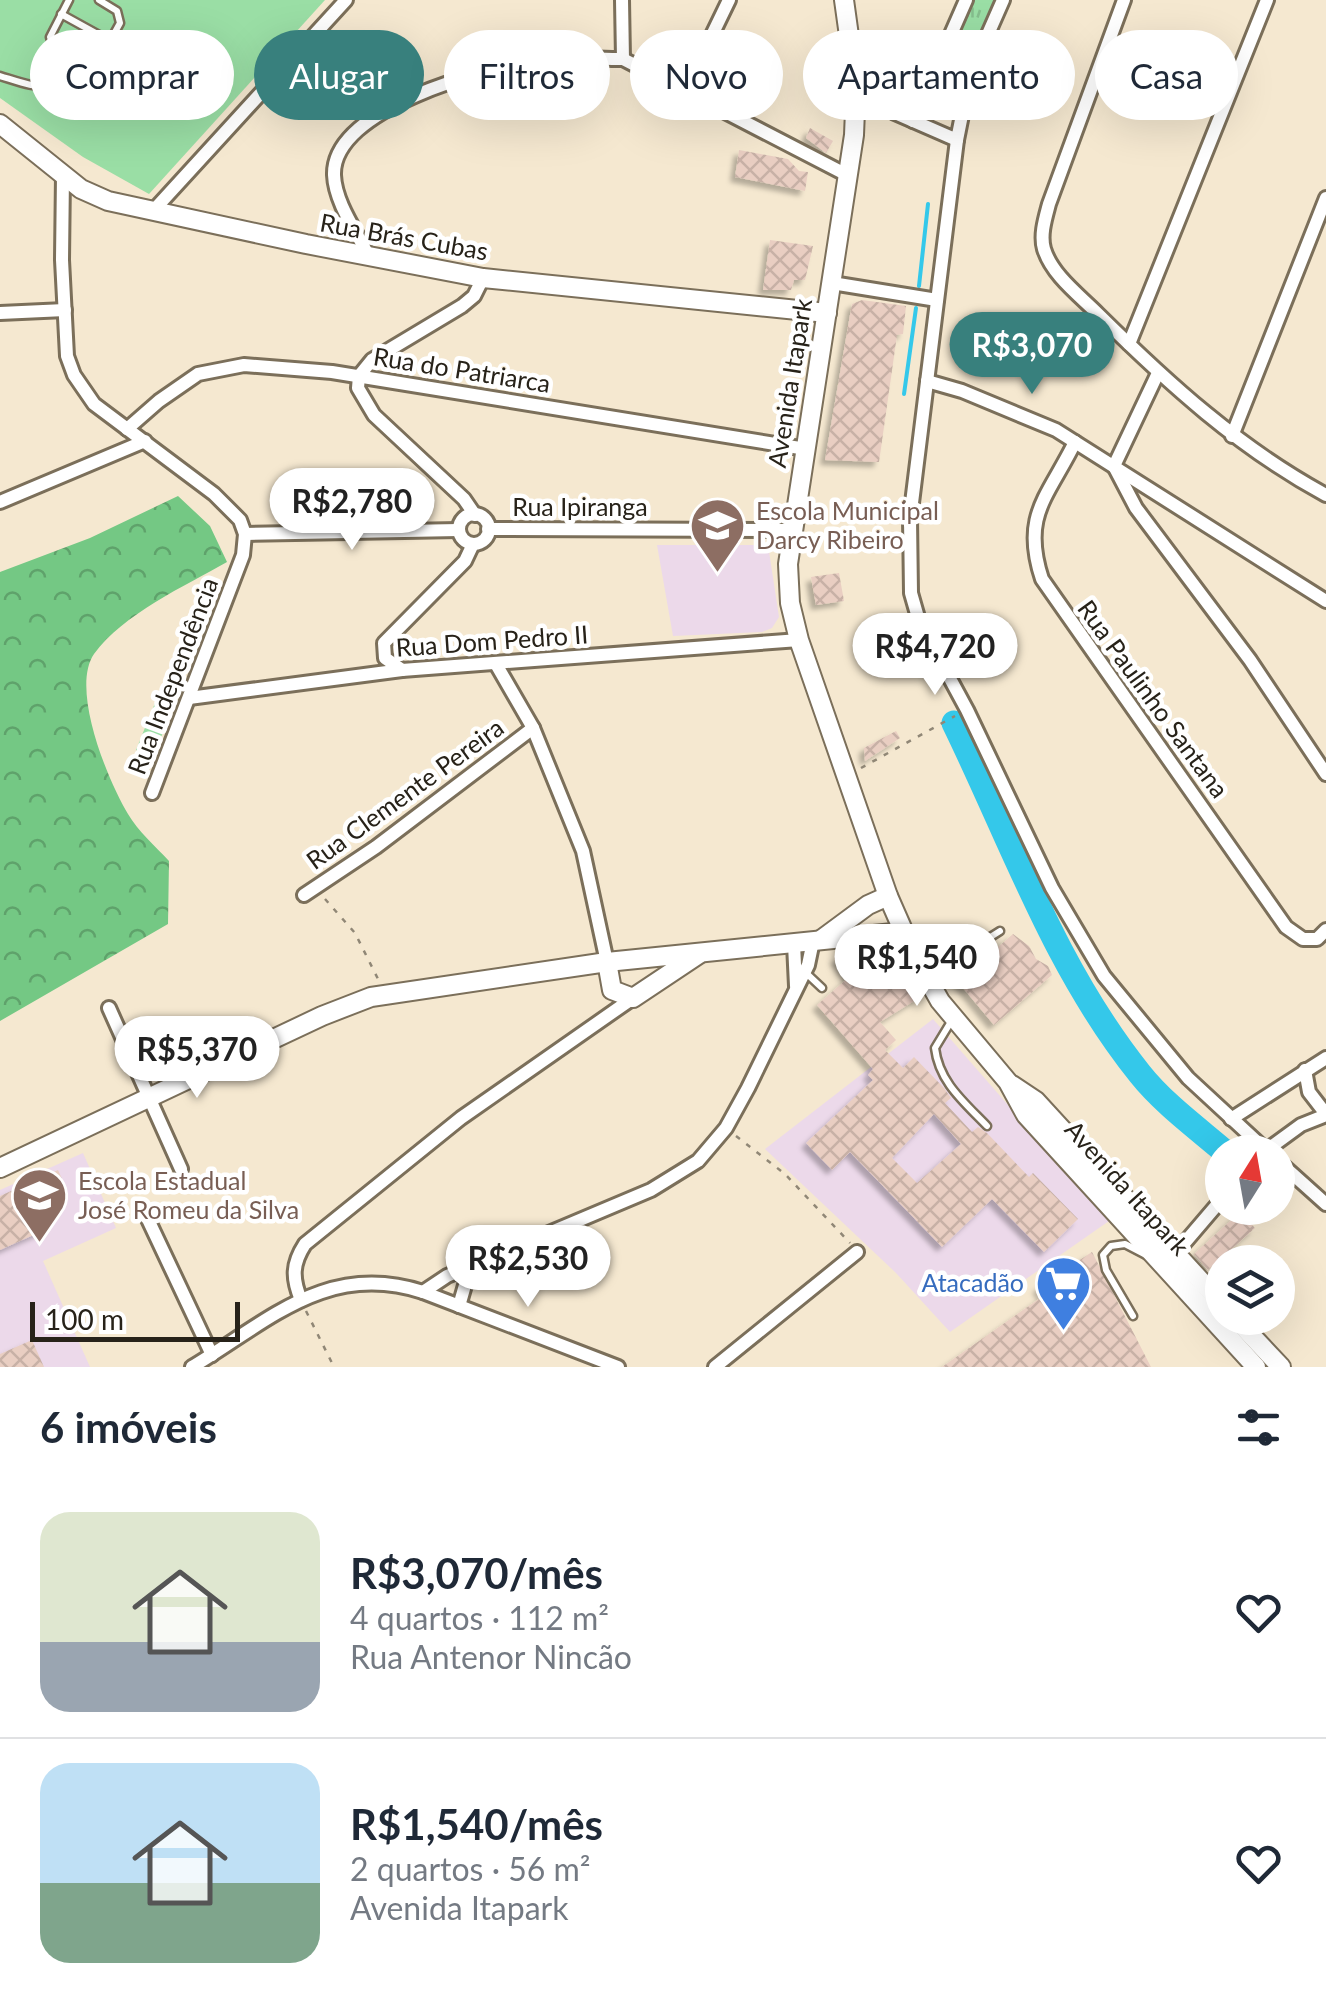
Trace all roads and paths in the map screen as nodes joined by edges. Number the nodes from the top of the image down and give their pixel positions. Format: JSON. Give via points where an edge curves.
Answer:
{"nodes":[{"id":1,"x":70,"y":0,"type":"edge"},
{"id":2,"x":101,"y":0,"type":"edge"},
{"id":3,"x":346,"y":0,"type":"edge"},
{"id":4,"x":622,"y":0,"type":"edge"},
{"id":5,"x":729,"y":0,"type":"edge"},
{"id":6,"x":844,"y":0,"type":"edge"},
{"id":7,"x":966,"y":0,"type":"edge"},
{"id":8,"x":1003,"y":0,"type":"edge"},
{"id":9,"x":1124,"y":0,"type":"edge"},
{"id":10,"x":1267,"y":0,"type":"edge"},
{"id":11,"x":61,"y":14,"type":"junction"},
{"id":12,"x":53,"y":30,"type":"edge"},
{"id":13,"x":90,"y":30,"type":"edge"},
{"id":14,"x":115,"y":30,"type":"edge"},
{"id":15,"x":714,"y":30,"type":"edge"},
{"id":16,"x":848,"y":30,"type":"edge"},
{"id":17,"x":623,"y":59,"type":"junction"},
{"id":18,"x":630,"y":62,"type":"edge"},
{"id":19,"x":0,"y":76,"type":"edge"},
{"id":20,"x":30,"y":85,"type":"edge"},
{"id":21,"x":742,"y":120,"type":"edge"},
{"id":22,"x":853,"y":120,"type":"edge"},
{"id":23,"x":912,"y":121,"type":"joint"},
{"id":24,"x":0,"y":124,"type":"edge"},
{"id":25,"x":957,"y":140,"type":"junction"},
{"id":26,"x":63,"y":175,"type":"junction"},
{"id":27,"x":849,"y":176,"type":"junction"},
{"id":28,"x":1326,"y":198,"type":"edge"},
{"id":29,"x":153,"y":211,"type":"junction"},
{"id":30,"x":367,"y":254,"type":"junction"},
{"id":31,"x":483,"y":278,"type":"junction"},
{"id":32,"x":832,"y":283,"type":"junction"},
{"id":33,"x":937,"y":300,"type":"junction"},
{"id":34,"x":65,"y":310,"type":"junction"},
{"id":35,"x":0,"y":313,"type":"edge"},
{"id":36,"x":826,"y":313,"type":"junction"},
{"id":37,"x":1129,"y":344,"type":"junction"},
{"id":38,"x":1158,"y":373,"type":"junction"},
{"id":39,"x":359,"y":376,"type":"junction"},
{"id":40,"x":928,"y":381,"type":"junction"},
{"id":41,"x":128,"y":429,"type":"junction"},
{"id":42,"x":1232,"y":436,"type":"junction"},
{"id":43,"x":144,"y":441,"type":"junction"},
{"id":44,"x":1075,"y":442,"type":"junction"},
{"id":45,"x":806,"y":448,"type":"junction"},
{"id":46,"x":1114,"y":466,"type":"junction"},
{"id":47,"x":1326,"y":495,"type":"edge"},
{"id":48,"x":0,"y":502,"type":"edge"},
{"id":49,"x":475,"y":515,"type":"junction"},
{"id":50,"x":488,"y":529,"type":"junction"},
{"id":51,"x":459,"y":530,"type":"junction"},
{"id":52,"x":791,"y":530,"type":"junction"},
{"id":53,"x":245,"y":534,"type":"junction"},
{"id":54,"x":473,"y":544,"type":"junction"},
{"id":55,"x":1326,"y":601,"type":"edge"},
{"id":56,"x":799,"y":640,"type":"junction"},
{"id":57,"x":496,"y":664,"type":"junction"},
{"id":58,"x":402,"y":670,"type":"junction"},
{"id":59,"x":189,"y":698,"type":"junction"},
{"id":60,"x":966,"y":710,"type":"junction"},
{"id":61,"x":532,"y":728,"type":"junction"},
{"id":62,"x":1310,"y":750,"type":"junction"},
{"id":63,"x":1326,"y":752,"type":"edge"},
{"id":64,"x":1326,"y":774,"type":"edge"},
{"id":65,"x":847,"y":776,"type":"junction"},
{"id":66,"x":152,"y":794,"type":"dead end"},
{"id":67,"x":308,"y":892,"type":"joint"},
{"id":68,"x":888,"y":896,"type":"junction"},
{"id":69,"x":1326,"y":930,"type":"edge"},
{"id":70,"x":904,"y":932,"type":"junction"},
{"id":71,"x":1000,"y":932,"type":"dead end"},
{"id":72,"x":809,"y":942,"type":"junction"},
{"id":73,"x":700,"y":954,"type":"junction"},
{"id":74,"x":648,"y":956,"type":"junction"},
{"id":75,"x":608,"y":962,"type":"junction"},
{"id":76,"x":804,"y":971,"type":"junction"},
{"id":77,"x":926,"y":978,"type":"junction"},
{"id":78,"x":657,"y":981,"type":"junction"},
{"id":79,"x":796,"y":988,"type":"junction"},
{"id":80,"x":822,"y":988,"type":"dead end"},
{"id":81,"x":612,"y":990,"type":"junction"},
{"id":82,"x":383,"y":995,"type":"junction"},
{"id":83,"x":633,"y":998,"type":"junction"},
{"id":84,"x":109,"y":1008,"type":"dead end"},
{"id":85,"x":609,"y":1015,"type":"junction"},
{"id":86,"x":953,"y":1019,"type":"junction"},
{"id":87,"x":1326,"y":1058,"type":"edge"},
{"id":88,"x":1305,"y":1070,"type":"junction"},
{"id":89,"x":147,"y":1099,"type":"junction"},
{"id":90,"x":1326,"y":1114,"type":"edge"},
{"id":91,"x":1231,"y":1119,"type":"junction"},
{"id":92,"x":987,"y":1126,"type":"dead end"},
{"id":93,"x":726,"y":1128,"type":"junction"},
{"id":94,"x":1248,"y":1135,"type":"edge"},
{"id":95,"x":1289,"y":1135,"type":"edge"},
{"id":96,"x":0,"y":1168,"type":"edge"},
{"id":97,"x":180,"y":1169,"type":"dead end"},
{"id":98,"x":1295,"y":1176,"type":"edge"},
{"id":99,"x":1326,"y":1204,"type":"edge"},
{"id":100,"x":145,"y":1213,"type":"dead end"},
{"id":101,"x":1205,"y":1217,"type":"edge"},
{"id":102,"x":857,"y":1252,"type":"joint"},
{"id":103,"x":1166,"y":1257,"type":"junction"},
{"id":104,"x":470,"y":1268,"type":"junction"},
{"id":105,"x":1205,"y":1290,"type":"edge"},
{"id":106,"x":423,"y":1292,"type":"junction"},
{"id":107,"x":301,"y":1300,"type":"junction"},
{"id":108,"x":459,"y":1306,"type":"junction"},
{"id":109,"x":1133,"y":1316,"type":"dead end"},
{"id":110,"x":1251,"y":1335,"type":"edge"},
{"id":111,"x":212,"y":1355,"type":"junction"},
{"id":112,"x":718,"y":1366,"type":"edge"},
{"id":113,"x":192,"y":1367,"type":"edge"},
{"id":114,"x":334,"y":1367,"type":"edge"},
{"id":115,"x":618,"y":1367,"type":"edge"},
{"id":116,"x":1256,"y":1367,"type":"edge"},
{"id":117,"x":1281,"y":1367,"type":"edge"}],
"edges":[{"from":1,"to":11,"type":"lane"},
{"from":2,"to":14,"type":"lane","via":[[117,10]]},
{"from":3,"to":29,"type":"street"},
{"from":4,"to":17,"type":"street"},
{"from":5,"to":15,"type":"street"},
{"from":6,"to":16,"type":"street","name":"Avenida Itapark"},
{"from":7,"to":23,"type":"street"},
{"from":8,"to":25,"type":"street","via":[[970,75]]},
{"from":9,"to":37,"type":"street","via":[[1049,204],[1043,246],[1055,270]]},
{"from":10,"to":37,"type":"street"},
{"from":11,"to":12,"type":"lane"},
{"from":11,"to":13,"type":"lane"},
{"from":17,"to":18,"type":"street"},
{"from":17,"to":30,"type":"street","via":[[539,60],[458,80],[386,108],[338,153],[334,176]]},
{"from":19,"to":20,"type":"lane"},
{"from":21,"to":27,"type":"street"},
{"from":22,"to":27,"type":"street","name":"Avenida Itapark"},
{"from":23,"to":25,"type":"street"},
{"from":24,"to":26,"type":"street","name":"Rua Brás Cubas"},
{"from":25,"to":33,"type":"street"},
{"from":26,"to":29,"type":"street","name":"Rua Brás Cubas","via":[[94,196]]},
{"from":26,"to":34,"type":"street"},
{"from":27,"to":32,"type":"street","name":"Avenida Itapark"},
{"from":28,"to":42,"type":"street"},
{"from":29,"to":30,"type":"street","name":"Rua Brás Cubas"},
{"from":30,"to":31,"type":"street","name":"Rua Brás Cubas"},
{"from":31,"to":36,"type":"street","name":"Rua Brás Cubas"},
{"from":31,"to":39,"type":"street","via":[[462,306],[372,360]]},
{"from":32,"to":33,"type":"street"},
{"from":32,"to":36,"type":"street","name":"Avenida Itapark"},
{"from":33,"to":40,"type":"street"},
{"from":34,"to":35,"type":"street"},
{"from":34,"to":41,"type":"street","via":[[74,374],[94,404]]},
{"from":36,"to":45,"type":"street","name":"Avenida Itapark"},
{"from":37,"to":38,"type":"street"},
{"from":38,"to":42,"type":"street"},
{"from":38,"to":46,"type":"street"},
{"from":39,"to":41,"type":"street","name":"Rua do Patriarca","via":[[222,368],[198,374]]},
{"from":39,"to":45,"type":"street","name":"Rua do Patriarca"},
{"from":39,"to":49,"type":"street","via":[[361,397],[374,415]]},
{"from":40,"to":44,"type":"street"},
{"from":40,"to":60,"type":"street","via":[[910,520],[911,593]]},
{"from":41,"to":43,"type":"street"},
{"from":42,"to":47,"type":"street"},
{"from":43,"to":48,"type":"street"},
{"from":43,"to":53,"type":"street","via":[[214,494]]},
{"from":44,"to":46,"type":"street"},
{"from":44,"to":69,"type":"street","name":"Rua Paulinho Santana","via":[[1034,522],[1042,579],[1286,927],[1304,939]]},
{"from":45,"to":52,"type":"street","name":"Avenida Itapark"},
{"from":46,"to":55,"type":"street"},
{"from":46,"to":62,"type":"street","via":[[1136,508]]},
{"from":49,"to":50,"type":"street"},
{"from":49,"to":51,"type":"street","via":[[463,518]]},
{"from":50,"to":52,"type":"street","name":"Rua Ipiranga"},
{"from":50,"to":54,"type":"street"},
{"from":51,"to":53,"type":"street"},
{"from":51,"to":54,"type":"street"},
{"from":52,"to":56,"type":"street","name":"Avenida Itapark","via":[[788,583]]},
{"from":53,"to":59,"type":"street","name":"Rua Independência"},
{"from":54,"to":58,"type":"street","via":[[465,561],[384,643],[385,658]]},
{"from":56,"to":57,"type":"street","name":"Rua Dom Pedro II"},
{"from":56,"to":65,"type":"street","name":"Avenida Itapark"},
{"from":57,"to":58,"type":"street","name":"Rua Dom Pedro II"},
{"from":57,"to":61,"type":"street"},
{"from":58,"to":59,"type":"street","name":"Rua Dom Pedro II"},
{"from":59,"to":66,"type":"street","name":"Rua Independência"},
{"from":60,"to":65,"type":"path"},
{"from":60,"to":91,"type":"street","via":[[1052,888],[1104,976]]},
{"from":61,"to":67,"type":"street","name":"Rua Clemente Pereira"},
{"from":61,"to":75,"type":"street","via":[[582,851]]},
{"from":62,"to":63,"type":"street"},
{"from":62,"to":64,"type":"street"},
{"from":65,"to":68,"type":"street","name":"Avenida Itapark"},
{"from":67,"to":82,"type":"path","via":[[355,932]]},
{"from":68,"to":70,"type":"street","name":"Avenida Itapark"},
{"from":68,"to":72,"type":"street"},
{"from":70,"to":72,"type":"street"},
{"from":70,"to":77,"type":"street","name":"Avenida Itapark"},
{"from":71,"to":77,"type":"lane"},
{"from":72,"to":73,"type":"street"},
{"from":72,"to":76,"type":"street"},
{"from":72,"to":79,"type":"street"},
{"from":73,"to":74,"type":"street"},
{"from":73,"to":78,"type":"street"},
{"from":74,"to":75,"type":"street"},
{"from":74,"to":78,"type":"street","via":[[659,966]]},
{"from":75,"to":81,"type":"street"},
{"from":75,"to":82,"type":"street"},
{"from":76,"to":79,"type":"street"},
{"from":76,"to":80,"type":"lane"},
{"from":77,"to":86,"type":"street","name":"Avenida Itapark"},
{"from":78,"to":83,"type":"street"},
{"from":79,"to":93,"type":"street"},
{"from":81,"to":83,"type":"street"},
{"from":81,"to":85,"type":"street"},
{"from":82,"to":89,"type":"street","via":[[322,1016]]},
{"from":83,"to":85,"type":"street"},
{"from":84,"to":89,"type":"street"},
{"from":85,"to":107,"type":"street","via":[[461,1118],[305,1244],[293,1270]]},
{"from":86,"to":92,"type":"lane","via":[[934,1048],[936,1062],[948,1086]]},
{"from":86,"to":103,"type":"street","name":"Avenida Itapark","via":[[1008,1082],[1026,1115]]},
{"from":87,"to":88,"type":"street"},
{"from":88,"to":90,"type":"street","via":[[1308,1092]]},
{"from":88,"to":91,"type":"street"},
{"from":89,"to":96,"type":"street"},
{"from":89,"to":97,"type":"street"},
{"from":90,"to":95,"type":"street"},
{"from":91,"to":94,"type":"street"},
{"from":93,"to":102,"type":"path","via":[[786,1174]]},
{"from":93,"to":104,"type":"street","via":[[674,1178]]},
{"from":98,"to":99,"type":"street"},
{"from":100,"to":111,"type":"street"},
{"from":101,"to":103,"type":"street"},
{"from":102,"to":112,"type":"street"},
{"from":103,"to":105,"type":"street","name":"Avenida Itapark"},
{"from":103,"to":109,"type":"lane","via":[[1142,1255],[1125,1244],[1104,1255]]},
{"from":103,"to":116,"type":"street","name":"Avenida Itapark"},
{"from":104,"to":106,"type":"street"},
{"from":104,"to":108,"type":"street"},
{"from":106,"to":107,"type":"street","via":[[372,1280]]},
{"from":106,"to":108,"type":"street"},
{"from":107,"to":111,"type":"street"},
{"from":107,"to":114,"type":"path"},
{"from":108,"to":115,"type":"street"},
{"from":110,"to":117,"type":"street"},
{"from":111,"to":113,"type":"street"}]}
